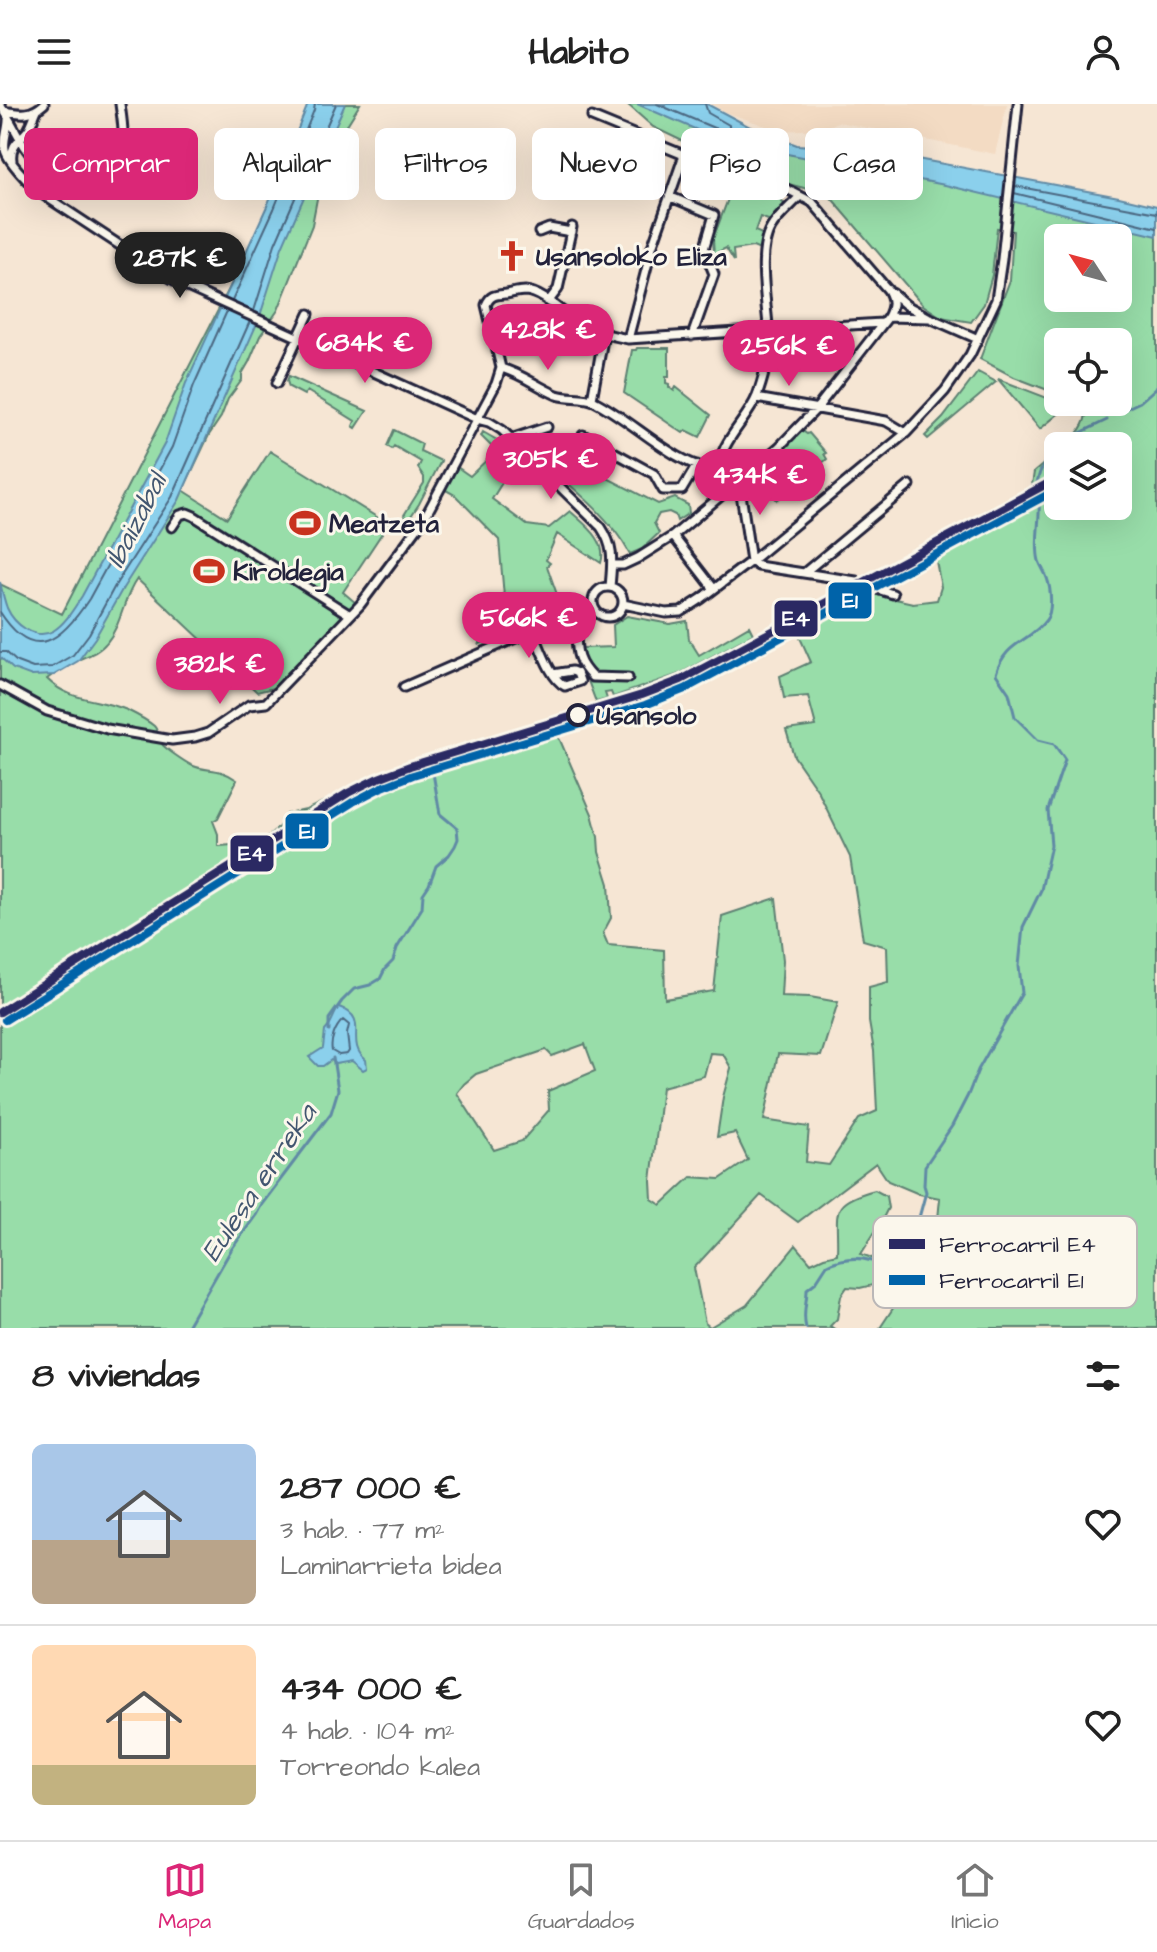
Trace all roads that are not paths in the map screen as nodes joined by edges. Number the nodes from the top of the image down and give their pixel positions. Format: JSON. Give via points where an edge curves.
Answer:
{"nodes":[{"id":1,"x":120,"y":104,"type":"edge"},
{"id":2,"x":1018,"y":104,"type":"edge"},
{"id":3,"x":41,"y":107,"type":"edge"},
{"id":4,"x":4,"y":111,"type":"edge"},
{"id":5,"x":592,"y":117,"type":"dead end"},
{"id":6,"x":30,"y":128,"type":"edge"},
{"id":7,"x":123,"y":128,"type":"edge"},
{"id":8,"x":24,"y":134,"type":"edge"},
{"id":9,"x":6,"y":140,"type":"junction"},
{"id":10,"x":18,"y":140,"type":"junction"},
{"id":11,"x":24,"y":147,"type":"edge"},
{"id":12,"x":681,"y":154,"type":"edge"},
{"id":13,"x":12,"y":160,"type":"junction"},
{"id":14,"x":681,"y":165,"type":"edge"},
{"id":15,"x":789,"y":190,"type":"edge"},
{"id":16,"x":800,"y":196,"type":"junction"},
{"id":17,"x":671,"y":197,"type":"junction"},
{"id":18,"x":539,"y":232,"type":"dead end"},
{"id":19,"x":890,"y":293,"type":"junction"},
{"id":20,"x":548,"y":302,"type":"junction"},
{"id":21,"x":309,"y":314,"type":"dead end"},
{"id":22,"x":918,"y":318,"type":"junction"},
{"id":23,"x":930,"y":318,"type":"junction"},
{"id":24,"x":885,"y":320,"type":"junction"},
{"id":25,"x":769,"y":331,"type":"junction"},
{"id":26,"x":604,"y":334,"type":"junction"},
{"id":27,"x":692,"y":336,"type":"junction"},
{"id":28,"x":298,"y":338,"type":"junction"},
{"id":29,"x":628,"y":339,"type":"junction"},
{"id":30,"x":978,"y":339,"type":"junction"},
{"id":31,"x":501,"y":368,"type":"junction"},
{"id":32,"x":277,"y":383,"type":"dead end"},
{"id":33,"x":756,"y":398,"type":"junction"},
{"id":34,"x":592,"y":399,"type":"junction"},
{"id":35,"x":817,"y":408,"type":"junction"},
{"id":36,"x":477,"y":419,"type":"junction"},
{"id":37,"x":547,"y":427,"type":"dead end"},
{"id":38,"x":906,"y":433,"type":"junction"},
{"id":39,"x":583,"y":435,"type":"dead end"},
{"id":40,"x":511,"y":439,"type":"junction"},
{"id":41,"x":697,"y":465,"type":"junction"},
{"id":42,"x":719,"y":472,"type":"junction"},
{"id":43,"x":910,"y":485,"type":"dead end"},
{"id":44,"x":734,"y":486,"type":"junction"},
{"id":45,"x":172,"y":527,"type":"dead end"},
{"id":46,"x":673,"y":536,"type":"junction"},
{"id":47,"x":754,"y":564,"type":"junction"},
{"id":48,"x":612,"y":565,"type":"junction"},
{"id":49,"x":804,"y":573,"type":"junction"},
{"id":50,"x":856,"y":581,"type":"dead end"},
{"id":51,"x":610,"y":587,"type":"junction"},
{"id":52,"x":874,"y":588,"type":"dead end"},
{"id":53,"x":714,"y":589,"type":"junction"},
{"id":54,"x":893,"y":594,"type":"dead end"},
{"id":55,"x":593,"y":604,"type":"junction"},
{"id":56,"x":623,"y":604,"type":"junction"},
{"id":57,"x":572,"y":614,"type":"junction"},
{"id":58,"x":350,"y":615,"type":"junction"},
{"id":59,"x":533,"y":631,"type":"junction"},
{"id":60,"x":553,"y":674,"type":"dead end"},
{"id":61,"x":628,"y":678,"type":"dead end"},
{"id":62,"x":0,"y":685,"type":"edge"},
{"id":63,"x":404,"y":687,"type":"dead end"}],
"edges":[{"from":1,"to":7,"type":"street"},
{"from":2,"to":30,"type":"street","via":[[996,300]]},
{"from":3,"to":4,"type":"street","via":[[26,114]]},
{"from":3,"to":6,"type":"street"},
{"from":4,"to":9,"type":"street","via":[[9,125]]},
{"from":4,"to":10,"type":"street"},
{"from":5,"to":12,"type":"street"},
{"from":8,"to":10,"type":"street"},
{"from":9,"to":10,"type":"street"},
{"from":9,"to":13,"type":"street","via":[[6,154]]},
{"from":10,"to":11,"type":"street"},
{"from":10,"to":13,"type":"street"},
{"from":13,"to":28,"type":"street","via":[[42,194],[162,273]]},
{"from":14,"to":17,"type":"street"},
{"from":15,"to":16,"type":"street"},
{"from":16,"to":19,"type":"street","via":[[812,202]]},
{"from":16,"to":25,"type":"street","via":[[770,228],[765,248]]},
{"from":17,"to":27,"type":"street","via":[[714,215],[704,249],[714,274]]},
{"from":17,"to":29,"type":"street"},
{"from":18,"to":20,"type":"street","via":[[572,230],[558,289]]},
{"from":19,"to":22,"type":"street"},
{"from":19,"to":23,"type":"street"},
{"from":19,"to":24,"type":"street","via":[[893,307]]},
{"from":20,"to":26,"type":"street"},
{"from":20,"to":31,"type":"street","via":[[526,291],[487,300]]},
{"from":21,"to":28,"type":"street"},
{"from":22,"to":23,"type":"street"},
{"from":22,"to":24,"type":"street"},
{"from":23,"to":30,"type":"street"},
{"from":24,"to":25,"type":"street"},
{"from":24,"to":35,"type":"street"},
{"from":25,"to":27,"type":"street"},
{"from":25,"to":33,"type":"street"},
{"from":26,"to":29,"type":"street"},
{"from":26,"to":34,"type":"street"},
{"from":27,"to":29,"type":"street"},
{"from":28,"to":32,"type":"street"},
{"from":28,"to":36,"type":"street"},
{"from":30,"to":38,"type":"street","via":[[945,391]]},
{"from":31,"to":34,"type":"street","via":[[559,396]]},
{"from":31,"to":36,"type":"street"},
{"from":33,"to":35,"type":"street"},
{"from":33,"to":42,"type":"street","via":[[718,462]]},
{"from":34,"to":41,"type":"street"},
{"from":35,"to":38,"type":"street","via":[[886,421]]},
{"from":35,"to":44,"type":"street"},
{"from":36,"to":40,"type":"street"},
{"from":36,"to":58,"type":"street","via":[[424,519]]},
{"from":37,"to":40,"type":"street"},
{"from":38,"to":47,"type":"street"},
{"from":39,"to":41,"type":"street","via":[[654,474],[663,490],[682,490]]},
{"from":40,"to":48,"type":"street","via":[[601,527],[609,540]]},
{"from":41,"to":42,"type":"street"},
{"from":42,"to":44,"type":"street"},
{"from":43,"to":49,"type":"street"},
{"from":44,"to":46,"type":"street"},
{"from":44,"to":47,"type":"street","via":[[741,494]]},
{"from":45,"to":58,"type":"street","via":[[180,515],[194,516]]},
{"from":46,"to":48,"type":"street","via":[[627,564]]},
{"from":46,"to":53,"type":"street"},
{"from":47,"to":49,"type":"street"},
{"from":47,"to":53,"type":"street"},
{"from":48,"to":51,"type":"street"},
{"from":49,"to":50,"type":"street"},
{"from":51,"to":55,"type":"street","via":[[597,592]]},
{"from":51,"to":56,"type":"street","via":[[619,591]]},
{"from":52,"to":54,"type":"street"},
{"from":53,"to":56,"type":"street","via":[[681,612]]},
{"from":55,"to":56,"type":"street","via":[[606,617],[619,613]]},
{"from":55,"to":57,"type":"street"},
{"from":57,"to":59,"type":"street"},
{"from":57,"to":61,"type":"street","via":[[577,656],[585,671],[592,677]]},
{"from":58,"to":62,"type":"street","via":[[266,703],[249,705],[208,733],[178,739],[107,729],[47,711]]},
{"from":59,"to":60,"type":"street"},
{"from":59,"to":63,"type":"street"}]}
